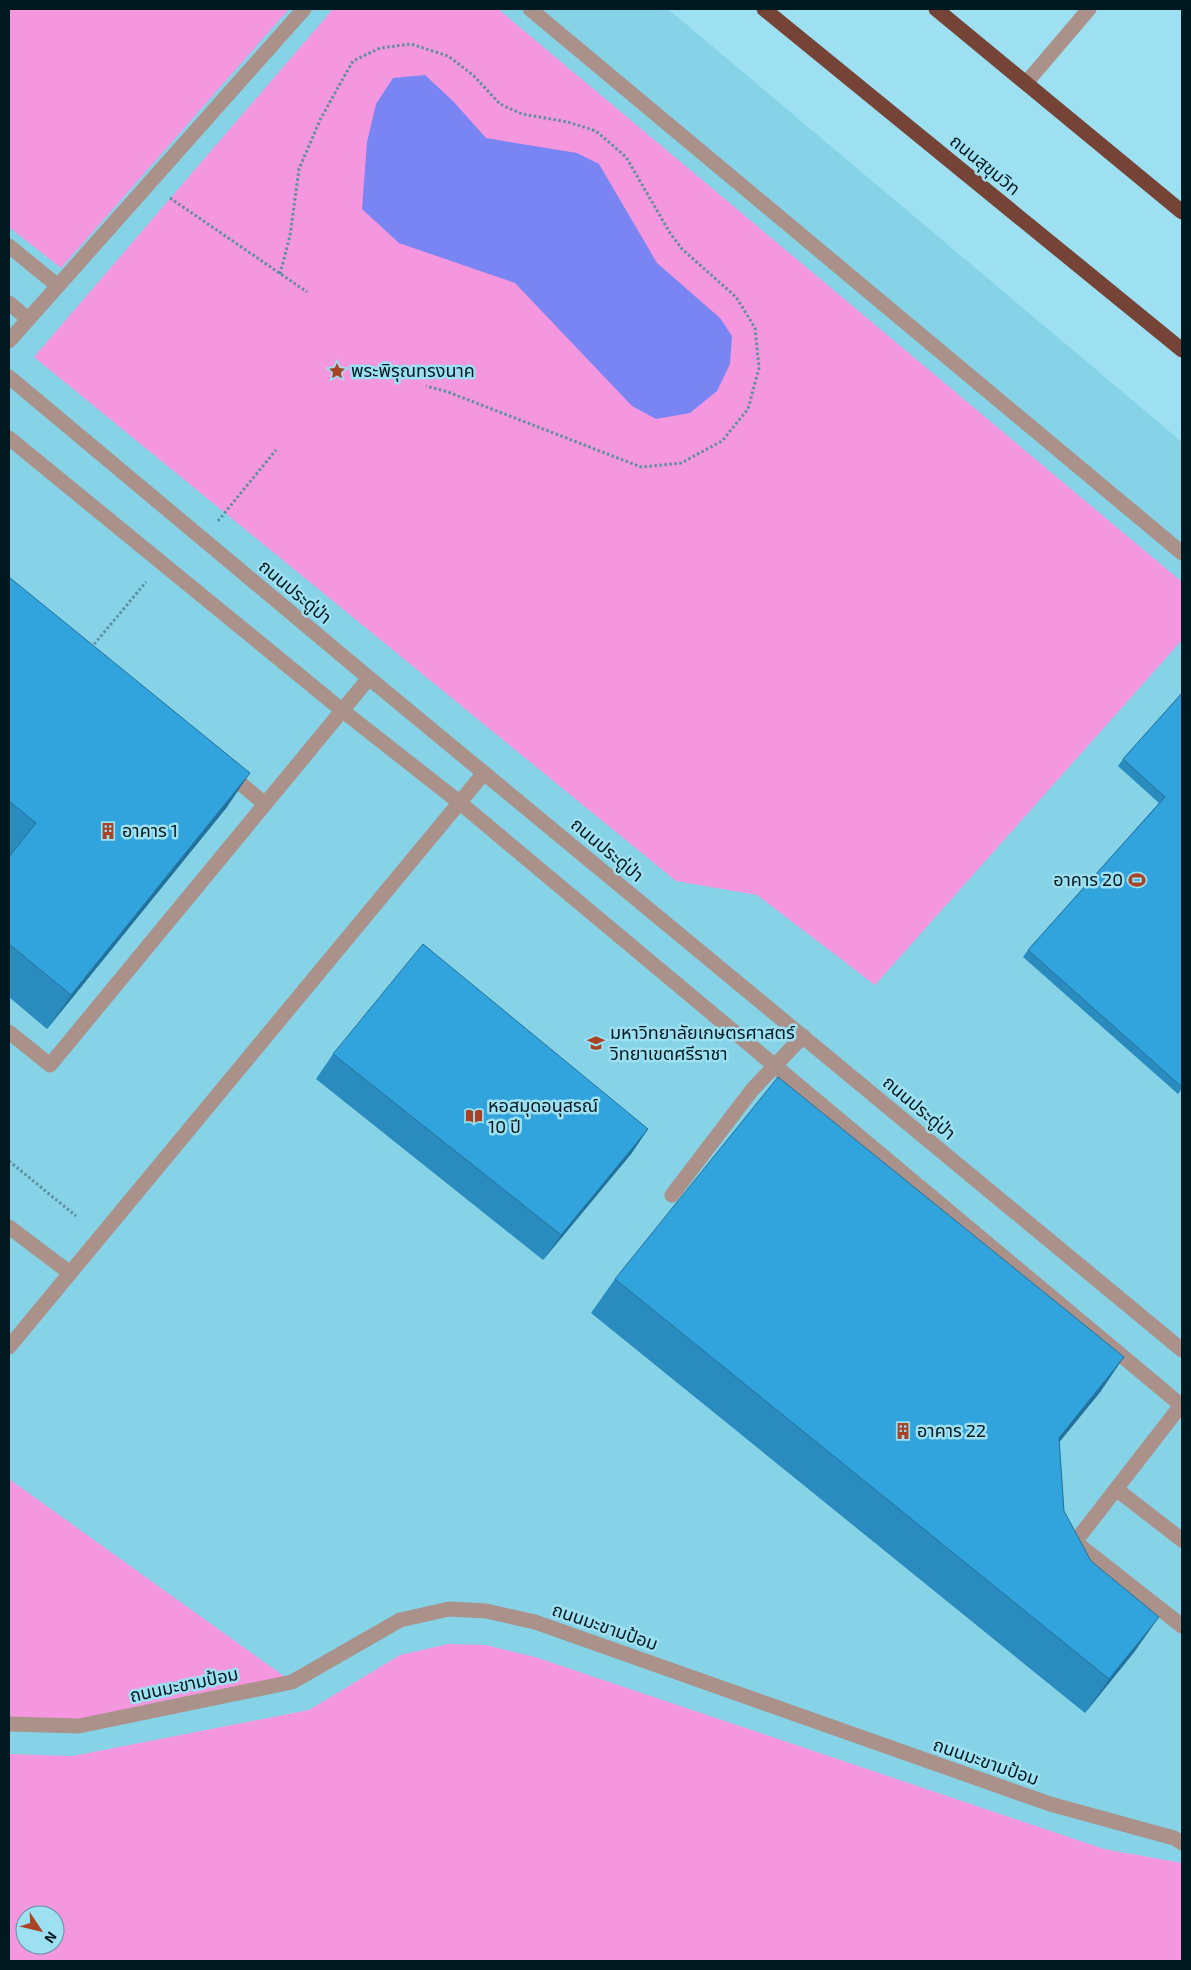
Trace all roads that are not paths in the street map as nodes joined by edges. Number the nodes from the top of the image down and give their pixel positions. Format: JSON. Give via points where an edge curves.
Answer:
{"nodes":[{"id":1,"x":304,"y":9,"type":"edge"},
{"id":2,"x":530,"y":9,"type":"edge"},
{"id":3,"x":764,"y":9,"type":"edge"},
{"id":4,"x":936,"y":9,"type":"edge"},
{"id":5,"x":1089,"y":9,"type":"edge"},
{"id":6,"x":1026,"y":83,"type":"junction"},
{"id":7,"x":1182,"y":212,"type":"edge"},
{"id":8,"x":9,"y":246,"type":"edge"},
{"id":9,"x":58,"y":286,"type":"junction"},
{"id":10,"x":9,"y":303,"type":"edge"},
{"id":11,"x":28,"y":319,"type":"junction"},
{"id":12,"x":9,"y":341,"type":"edge"},
{"id":13,"x":1182,"y":350,"type":"edge"},
{"id":14,"x":9,"y":377,"type":"edge"},
{"id":15,"x":9,"y":438,"type":"edge"},
{"id":16,"x":1182,"y":553,"type":"edge"},
{"id":17,"x":369,"y":678,"type":"junction"},
{"id":18,"x":342,"y":711,"type":"junction"},
{"id":19,"x":220,"y":766,"type":"edge"},
{"id":20,"x":484,"y":772,"type":"junction"},
{"id":21,"x":459,"y":802,"type":"junction"},
{"id":22,"x":265,"y":804,"type":"junction"},
{"id":23,"x":9,"y":1032,"type":"edge"},
{"id":24,"x":803,"y":1036,"type":"junction"},
{"id":25,"x":776,"y":1065,"type":"junction"},
{"id":26,"x":672,"y":1195,"type":"dead end"},
{"id":27,"x":9,"y":1227,"type":"edge"},
{"id":28,"x":70,"y":1273,"type":"junction"},
{"id":29,"x":9,"y":1347,"type":"edge"},
{"id":30,"x":1182,"y":1350,"type":"edge"},
{"id":31,"x":1182,"y":1405,"type":"edge"},
{"id":32,"x":1116,"y":1489,"type":"junction"},
{"id":33,"x":1182,"y":1540,"type":"edge"},
{"id":34,"x":1182,"y":1626,"type":"edge"},
{"id":35,"x":9,"y":1724,"type":"edge"},
{"id":36,"x":1182,"y":1843,"type":"edge"}],
"edges":[{"from":1,"to":9,"type":"street"},
{"from":2,"to":16,"type":"street"},
{"from":3,"to":13,"type":"highway","name":"ถนนสุขุมวิท"},
{"from":4,"to":6,"type":"highway"},
{"from":5,"to":6,"type":"street"},
{"from":6,"to":7,"type":"highway"},
{"from":8,"to":9,"type":"street"},
{"from":9,"to":11,"type":"street"},
{"from":10,"to":11,"type":"street"},
{"from":11,"to":12,"type":"street"},
{"from":14,"to":17,"type":"street","name":"ถนนประดู่ป่า"},
{"from":15,"to":18,"type":"street"},
{"from":17,"to":18,"type":"street"},
{"from":17,"to":20,"type":"street","name":"ถนนประดู่ป่า"},
{"from":18,"to":21,"type":"street"},
{"from":18,"to":22,"type":"street"},
{"from":19,"to":22,"type":"street"},
{"from":20,"to":21,"type":"street"},
{"from":20,"to":24,"type":"street","name":"ถนนประดู่ป่า"},
{"from":21,"to":25,"type":"street"},
{"from":21,"to":28,"type":"street"},
{"from":22,"to":23,"type":"street","via":[[50,1065]]},
{"from":24,"to":25,"type":"street"},
{"from":24,"to":30,"type":"street","name":"ถนนประดู่ป่า"},
{"from":25,"to":26,"type":"street","via":[[752,1090]]},
{"from":25,"to":31,"type":"street"},
{"from":27,"to":28,"type":"street"},
{"from":28,"to":29,"type":"street"},
{"from":31,"to":32,"type":"street"},
{"from":32,"to":33,"type":"street"},
{"from":32,"to":34,"type":"street","via":[[1075,1542]]},
{"from":35,"to":36,"type":"street","name":"ถนนมะขามป้อม","via":[[79,1726],[292,1682],[400,1620],[449,1609],[486,1611],[535,1622],[1050,1804],[1174,1838]]}]}
